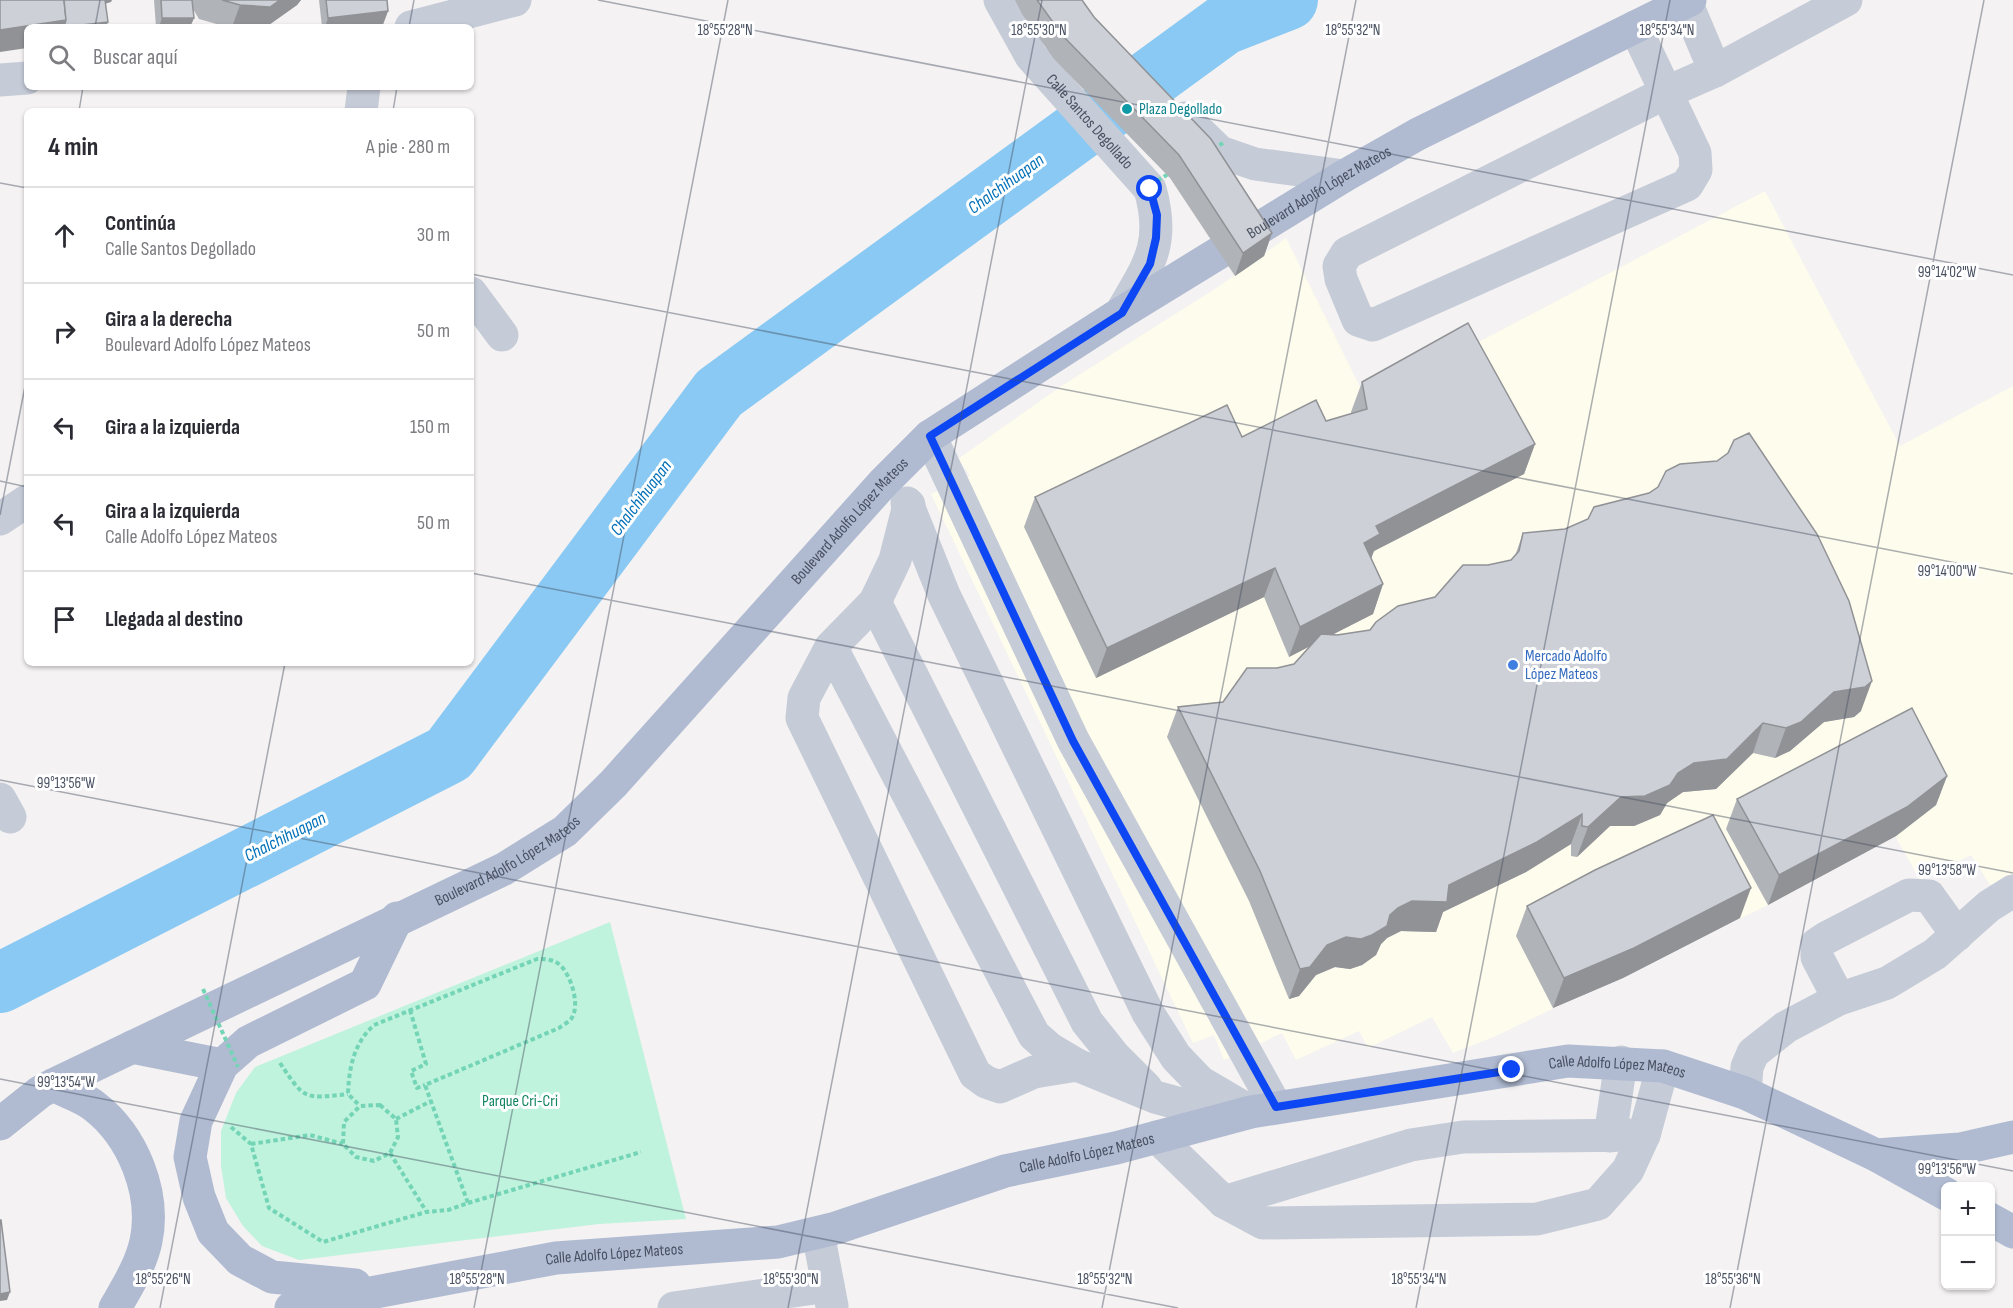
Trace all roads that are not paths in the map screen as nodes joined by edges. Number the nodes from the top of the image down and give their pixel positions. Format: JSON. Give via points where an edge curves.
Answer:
{"nodes":[{"id":1,"x":515,"y":0,"type":"edge"},
{"id":2,"x":1000,"y":0,"type":"edge"},
{"id":3,"x":1846,"y":0,"type":"edge"},
{"id":4,"x":1688,"y":1,"type":"edge"},
{"id":5,"x":423,"y":24,"type":"edge"},
{"id":6,"x":1635,"y":27,"type":"junction"},
{"id":7,"x":1715,"y":71,"type":"junction"},
{"id":8,"x":24,"y":78,"type":"edge"},
{"id":9,"x":0,"y":80,"type":"edge"},
{"id":10,"x":364,"y":90,"type":"edge"},
{"id":11,"x":1665,"y":93,"type":"junction"},
{"id":12,"x":1162,"y":95,"type":"edge"},
{"id":13,"x":361,"y":108,"type":"edge"},
{"id":14,"x":1344,"y":176,"type":"junction"},
{"id":15,"x":474,"y":297,"type":"edge"},
{"id":16,"x":1122,"y":313,"type":"junction"},
{"id":17,"x":502,"y":335,"type":"dead end"},
{"id":18,"x":930,"y":436,"type":"junction"},
{"id":19,"x":883,"y":483,"type":"junction"},
{"id":20,"x":24,"y":503,"type":"edge"},
{"id":21,"x":909,"y":505,"type":"junction"},
{"id":22,"x":0,"y":519,"type":"edge"},
{"id":23,"x":875,"y":602,"type":"junction"},
{"id":24,"x":831,"y":647,"type":"junction"},
{"id":25,"x":2013,"y":891,"type":"edge"},
{"id":26,"x":397,"y":918,"type":"junction"},
{"id":27,"x":1957,"y":935,"type":"junction"},
{"id":28,"x":1839,"y":999,"type":"junction"},
{"id":29,"x":132,"y":1047,"type":"junction"},
{"id":30,"x":1621,"y":1062,"type":"junction"},
{"id":31,"x":1077,"y":1065,"type":"junction"},
{"id":32,"x":230,"y":1066,"type":"junction"},
{"id":33,"x":1663,"y":1066,"type":"junction"},
{"id":34,"x":46,"y":1089,"type":"junction"},
{"id":35,"x":1745,"y":1093,"type":"junction"},
{"id":36,"x":1155,"y":1097,"type":"junction"},
{"id":37,"x":0,"y":1110,"type":"edge"},
{"id":38,"x":1264,"y":1110,"type":"junction"},
{"id":39,"x":0,"y":1125,"type":"edge"},
{"id":40,"x":1610,"y":1136,"type":"junction"},
{"id":41,"x":1644,"y":1136,"type":"junction"},
{"id":42,"x":1157,"y":1137,"type":"junction"},
{"id":43,"x":2013,"y":1137,"type":"edge"},
{"id":44,"x":1876,"y":1155,"type":"junction"},
{"id":45,"x":1941,"y":1191,"type":"edge"},
{"id":46,"x":1224,"y":1202,"type":"junction"},
{"id":47,"x":1995,"y":1222,"type":"edge"},
{"id":48,"x":2013,"y":1232,"type":"edge"},
{"id":49,"x":818,"y":1233,"type":"junction"},
{"id":50,"x":392,"y":1289,"type":"junction"},
{"id":51,"x":830,"y":1297,"type":"edge"},
{"id":52,"x":115,"y":1308,"type":"edge"},
{"id":53,"x":291,"y":1308,"type":"edge"},
{"id":54,"x":674,"y":1308,"type":"edge"}],
"edges":[{"from":1,"to":5,"type":"street"},
{"from":2,"to":16,"type":"street","name":"Calle Santos Degollado","via":[[1031,56],[1137,182],[1150,189],[1157,215],[1156,238],[1150,264]]},
{"from":3,"to":7,"type":"street"},
{"from":4,"to":6,"type":"main road","name":"Boulevard Adolfo López Mateos"},
{"from":4,"to":7,"type":"street"},
{"from":6,"to":11,"type":"street"},
{"from":6,"to":14,"type":"main road","name":"Boulevard Adolfo López Mateos","via":[[1418,134]]},
{"from":7,"to":11,"type":"street"},
{"from":8,"to":9,"type":"street"},
{"from":10,"to":13,"type":"street"},
{"from":11,"to":11,"type":"street","via":[[1347,253],[1339,266],[1341,279],[1358,320],[1373,325],[1687,185],[1696,170],[1695,153]]},
{"from":12,"to":14,"type":"street","via":[[1221,152],[1256,164]]},
{"from":14,"to":16,"type":"main road","name":"Boulevard Adolfo López Mateos"},
{"from":15,"to":17,"type":"street"},
{"from":16,"to":18,"type":"main road","name":"Boulevard Adolfo López Mateos"},
{"from":18,"to":19,"type":"main road","name":"Boulevard Adolfo López Mateos"},
{"from":18,"to":38,"type":"street","via":[[1073,741]]},
{"from":19,"to":21,"type":"street"},
{"from":19,"to":26,"type":"main road","name":"Boulevard Adolfo López Mateos","via":[[613,784],[565,831],[504,868]]},
{"from":20,"to":22,"type":"street"},
{"from":21,"to":23,"type":"street","via":[[895,560]]},
{"from":21,"to":38,"type":"street","via":[[944,595],[1148,1013],[1176,1057],[1200,1082]]},
{"from":23,"to":24,"type":"street"},
{"from":23,"to":36,"type":"street","via":[[1087,1022]]},
{"from":24,"to":31,"type":"street","via":[[1034,1035]]},
{"from":24,"to":31,"type":"street","via":[[804,698],[802,718],[975,1074],[1000,1087],[1034,1072]]},
{"from":25,"to":27,"type":"street","via":[[1989,906]]},
{"from":26,"to":29,"type":"main road","name":"Boulevard Adolfo López Mateos"},
{"from":26,"to":32,"type":"main road","via":[[365,984],[248,1042]]},
{"from":27,"to":28,"type":"street","via":[[1935,954],[1887,983]]},
{"from":27,"to":28,"type":"street","via":[[1929,896],[1909,895],[1826,938],[1817,944],[1817,957]]},
{"from":28,"to":35,"type":"street","via":[[1786,1028],[1754,1053],[1747,1067]]},
{"from":29,"to":32,"type":"main road"},
{"from":29,"to":34,"type":"main road","name":"Boulevard Adolfo López Mateos"},
{"from":30,"to":33,"type":"main road","name":"Calle Adolfo López Mateos"},
{"from":30,"to":38,"type":"main road","name":"Calle Adolfo López Mateos","via":[[1568,1061]]},
{"from":30,"to":40,"type":"street"},
{"from":31,"to":36,"type":"street"},
{"from":32,"to":50,"type":"main road","via":[[196,1121],[190,1157],[199,1197],[213,1232],[240,1260],[272,1277]]},
{"from":33,"to":35,"type":"main road","name":"Calle Adolfo López Mateos"},
{"from":33,"to":41,"type":"street"},
{"from":34,"to":37,"type":"main road"},
{"from":34,"to":39,"type":"main road"},
{"from":34,"to":52,"type":"main road","via":[[94,1105],[123,1136],[139,1164],[148,1207],[146,1241],[134,1275]]},
{"from":35,"to":44,"type":"main road","name":"Calle Adolfo López Mateos"},
{"from":36,"to":38,"type":"street","via":[[1199,1109]]},
{"from":38,"to":42,"type":"main road","name":"Calle Adolfo López Mateos"},
{"from":40,"to":41,"type":"street"},
{"from":40,"to":46,"type":"street","via":[[1462,1137],[1411,1145]]},
{"from":41,"to":46,"type":"street","via":[[1628,1170],[1598,1204],[1536,1219],[1263,1223]]},
{"from":42,"to":46,"type":"street"},
{"from":42,"to":49,"type":"main road","name":"Calle Adolfo López Mateos","via":[[1005,1172]]},
{"from":43,"to":44,"type":"main road","name":"Calle Adolfo López Mateos","via":[[1960,1149]]},
{"from":44,"to":45,"type":"main road","name":"Calle Adolfo López Mateos"},
{"from":47,"to":48,"type":"main road"},
{"from":49,"to":50,"type":"main road","name":"Calle Adolfo López Mateos","via":[[778,1242],[556,1258]]},
{"from":49,"to":51,"type":"street"},
{"from":50,"to":53,"type":"main road","name":"Calle Adolfo López Mateos"},
{"from":51,"to":54,"type":"street"}]}
